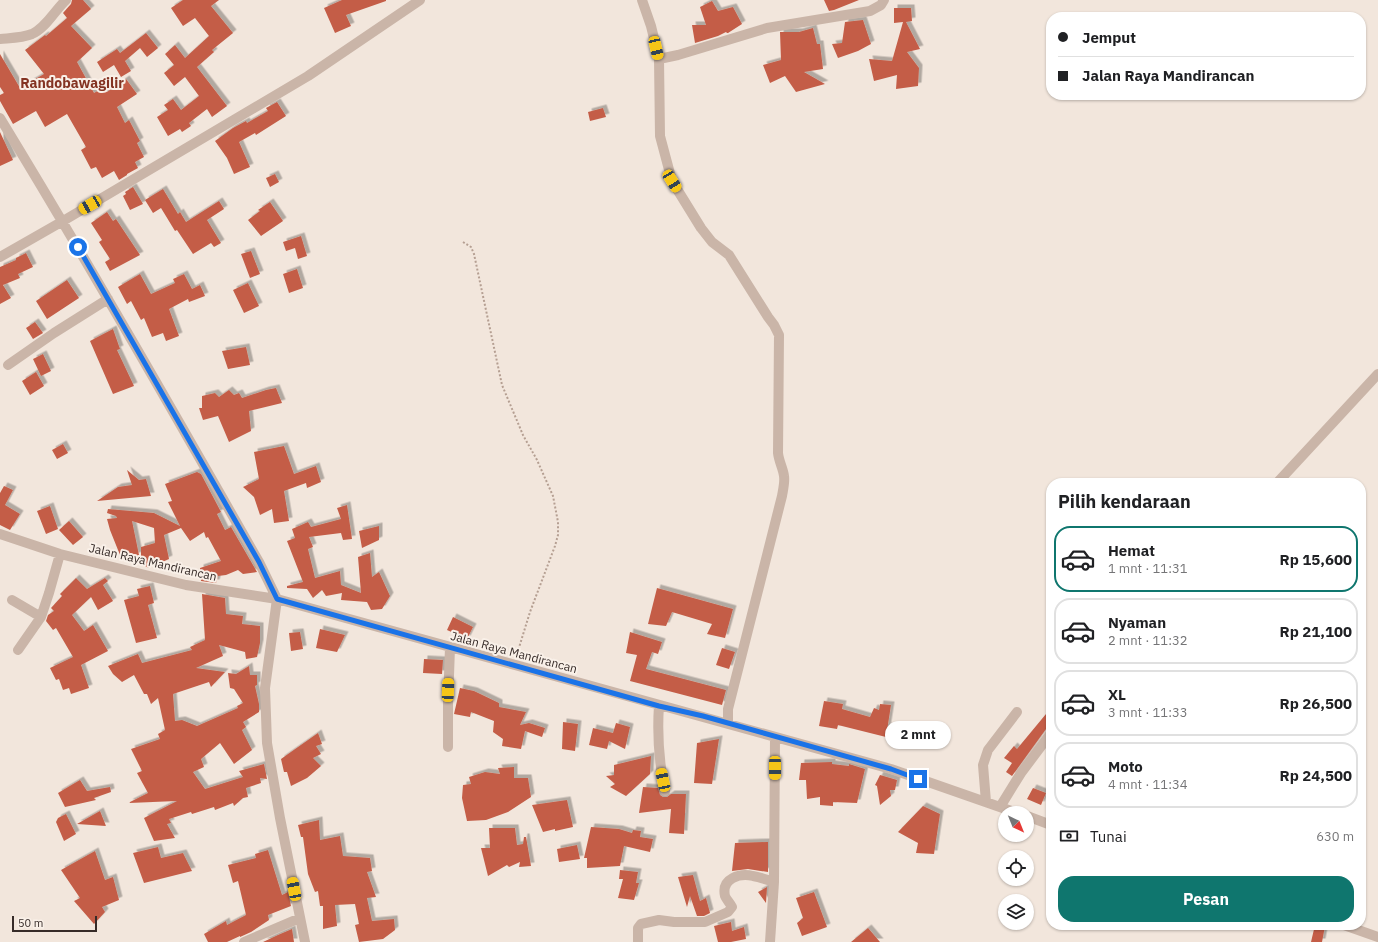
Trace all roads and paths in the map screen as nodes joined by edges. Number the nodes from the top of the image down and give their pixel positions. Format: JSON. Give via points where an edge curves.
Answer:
{"nodes":[{"id":1,"x":66,"y":0,"type":"edge"},
{"id":2,"x":420,"y":0,"type":"edge"},
{"id":3,"x":642,"y":0,"type":"edge"},
{"id":4,"x":884,"y":0,"type":"edge"},
{"id":5,"x":0,"y":38,"type":"edge"},
{"id":6,"x":659,"y":59,"type":"junction"},
{"id":7,"x":0,"y":118,"type":"edge"},
{"id":8,"x":63,"y":221,"type":"junction"},
{"id":9,"x":463,"y":242,"type":"dead end"},
{"id":10,"x":0,"y":257,"type":"edge"},
{"id":11,"x":108,"y":299,"type":"junction"},
{"id":12,"x":8,"y":364,"type":"dead end"},
{"id":13,"x":1378,"y":374,"type":"edge"},
{"id":14,"x":1282,"y":478,"type":"edge"},
{"id":15,"x":0,"y":534,"type":"edge"},
{"id":16,"x":60,"y":554,"type":"junction"},
{"id":17,"x":277,"y":599,"type":"junction"},
{"id":18,"x":12,"y":600,"type":"dead end"},
{"id":19,"x":41,"y":617,"type":"junction"},
{"id":20,"x":450,"y":647,"type":"junction"},
{"id":21,"x":18,"y":650,"type":"dead end"},
{"id":22,"x":514,"y":665,"type":"junction"},
{"id":23,"x":659,"y":706,"type":"junction"},
{"id":24,"x":1017,"y":712,"type":"dead end"},
{"id":25,"x":728,"y":723,"type":"junction"},
{"id":26,"x":775,"y":737,"type":"junction"},
{"id":27,"x":1046,"y":740,"type":"edge"},
{"id":28,"x":448,"y":747,"type":"dead end"},
{"id":29,"x":665,"y":791,"type":"dead end"},
{"id":30,"x":986,"y":802,"type":"junction"},
{"id":31,"x":998,"y":806,"type":"edge"},
{"id":32,"x":1001,"y":806,"type":"edge"},
{"id":33,"x":1034,"y":819,"type":"edge"},
{"id":34,"x":1046,"y":823,"type":"edge"},
{"id":35,"x":774,"y":882,"type":"junction"},
{"id":36,"x":300,"y":918,"type":"junction"},
{"id":37,"x":1358,"y":930,"type":"edge"},
{"id":38,"x":1378,"y":937,"type":"edge"},
{"id":39,"x":244,"y":942,"type":"edge"},
{"id":40,"x":304,"y":942,"type":"edge"},
{"id":41,"x":638,"y":942,"type":"edge"},
{"id":42,"x":770,"y":942,"type":"edge"}],
"edges":[{"from":1,"to":5,"type":"street","via":[[33,33],[22,37]]},
{"from":2,"to":8,"type":"street","via":[[308,76]]},
{"from":3,"to":6,"type":"street"},
{"from":4,"to":6,"type":"street","via":[[870,11],[767,28]]},
{"from":6,"to":25,"type":"street","via":[[660,136],[672,181],[700,228],[729,256],[779,335],[778,453],[785,478],[728,709]]},
{"from":7,"to":8,"type":"street"},
{"from":8,"to":10,"type":"street"},
{"from":8,"to":11,"type":"street"},
{"from":9,"to":22,"type":"path","via":[[471,247],[474,254],[502,385],[553,496],[558,522],[558,535]]},
{"from":11,"to":12,"type":"street"},
{"from":11,"to":17,"type":"street","via":[[259,562]]},
{"from":13,"to":14,"type":"street"},
{"from":15,"to":16,"type":"street","name":"Jalan Raya Mandirancan"},
{"from":16,"to":17,"type":"street","name":"Jalan Raya Mandirancan","via":[[186,585]]},
{"from":16,"to":19,"type":"street"},
{"from":17,"to":20,"type":"street","name":"Jalan Raya Mandirancan"},
{"from":17,"to":36,"type":"street","via":[[265,688],[267,743]]},
{"from":18,"to":19,"type":"street"},
{"from":19,"to":21,"type":"street"},
{"from":20,"to":22,"type":"street","name":"Jalan Raya Mandirancan"},
{"from":20,"to":28,"type":"street"},
{"from":22,"to":23,"type":"street","name":"Jalan Raya Mandirancan"},
{"from":23,"to":25,"type":"street","name":"Jalan Raya Mandirancan"},
{"from":23,"to":29,"type":"street","via":[[660,768]]},
{"from":24,"to":30,"type":"street","via":[[988,750],[983,766]]},
{"from":25,"to":26,"type":"street","name":"Jalan Raya Mandirancan"},
{"from":26,"to":30,"type":"street","name":"Jalan Raya Mandirancan","via":[[891,769]]},
{"from":26,"to":35,"type":"street"},
{"from":27,"to":32,"type":"street"},
{"from":30,"to":31,"type":"street","name":"Jalan Raya Mandirancan"},
{"from":33,"to":34,"type":"street"},
{"from":35,"to":41,"type":"street","via":[[751,875],[735,876],[725,888],[732,907],[728,912],[705,922],[659,920],[641,924],[638,928]]},
{"from":35,"to":42,"type":"street"},
{"from":36,"to":39,"type":"street"},
{"from":36,"to":40,"type":"street"},
{"from":37,"to":38,"type":"street"}]}
